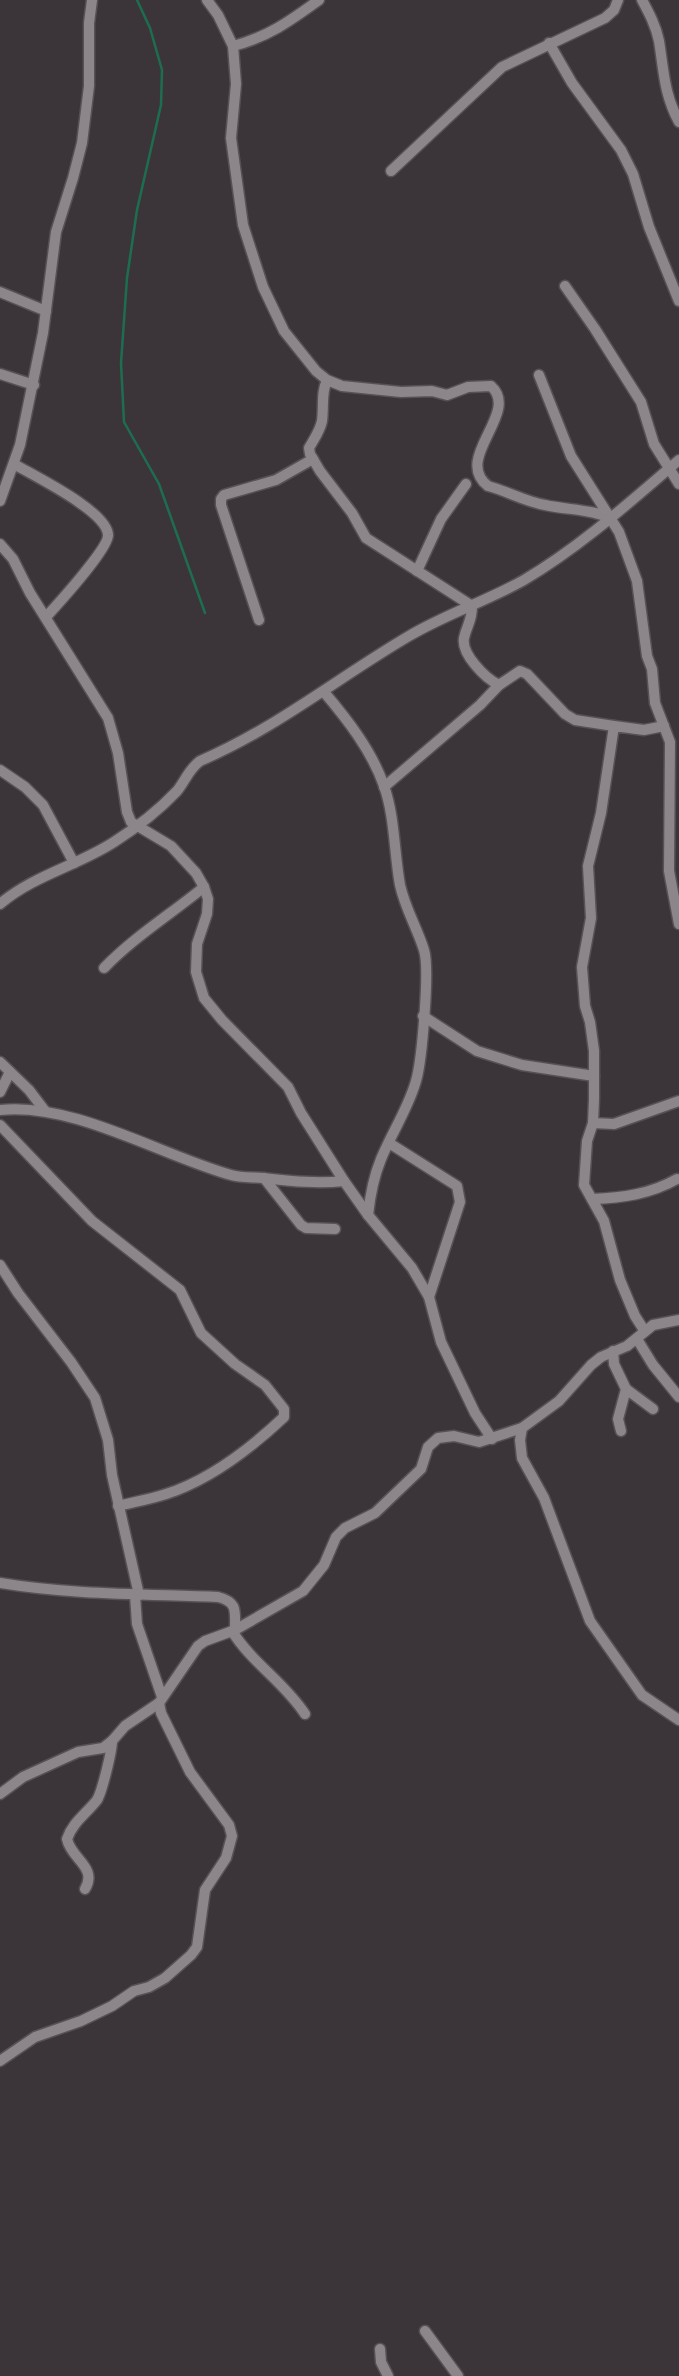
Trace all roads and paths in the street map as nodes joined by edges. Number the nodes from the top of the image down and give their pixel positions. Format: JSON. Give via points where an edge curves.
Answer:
{"nodes":[{"id":1,"x":92,"y":0,"type":"edge"},
{"id":2,"x":207,"y":0,"type":"edge"},
{"id":3,"x":318,"y":0,"type":"edge"},
{"id":4,"x":618,"y":0,"type":"edge"},
{"id":5,"x":642,"y":0,"type":"edge"},
{"id":6,"x":549,"y":43,"type":"junction"},
{"id":7,"x":233,"y":46,"type":"junction"},
{"id":8,"x":679,"y":122,"type":"edge"},
{"id":9,"x":391,"y":171,"type":"dead end"},
{"id":10,"x":565,"y":286,"type":"dead end"},
{"id":11,"x":0,"y":292,"type":"edge"},
{"id":12,"x":679,"y":301,"type":"edge"},
{"id":13,"x":46,"y":312,"type":"junction"},
{"id":14,"x":0,"y":373,"type":"edge"},
{"id":15,"x":539,"y":375,"type":"dead end"},
{"id":16,"x":327,"y":380,"type":"junction"},
{"id":17,"x":33,"y":385,"type":"junction"},
{"id":18,"x":313,"y":459,"type":"junction"},
{"id":19,"x":679,"y":460,"type":"edge"},
{"id":20,"x":14,"y":464,"type":"junction"},
{"id":21,"x":669,"y":468,"type":"junction"},
{"id":22,"x":466,"y":484,"type":"dead end"},
{"id":23,"x":679,"y":484,"type":"edge"},
{"id":24,"x":0,"y":501,"type":"edge"},
{"id":25,"x":610,"y":518,"type":"junction"},
{"id":26,"x":0,"y":544,"type":"edge"},
{"id":27,"x":417,"y":571,"type":"junction"},
{"id":28,"x":472,"y":606,"type":"junction"},
{"id":29,"x":46,"y":617,"type":"junction"},
{"id":30,"x":259,"y":620,"type":"dead end"},
{"id":31,"x":499,"y":685,"type":"junction"},
{"id":32,"x":324,"y":692,"type":"junction"},
{"id":33,"x":614,"y":726,"type":"junction"},
{"id":34,"x":665,"y":730,"type":"junction"},
{"id":35,"x":679,"y":743,"type":"edge"},
{"id":36,"x":0,"y":770,"type":"edge"},
{"id":37,"x":384,"y":787,"type":"junction"},
{"id":38,"x":136,"y":827,"type":"junction"},
{"id":39,"x":74,"y":863,"type":"junction"},
{"id":40,"x":204,"y":887,"type":"junction"},
{"id":41,"x":0,"y":904,"type":"edge"},
{"id":42,"x":679,"y":924,"type":"edge"},
{"id":43,"x":104,"y":968,"type":"dead end"},
{"id":44,"x":423,"y":1016,"type":"junction"},
{"id":45,"x":0,"y":1062,"type":"edge"},
{"id":46,"x":10,"y":1072,"type":"junction"},
{"id":47,"x":594,"y":1076,"type":"junction"},
{"id":48,"x":0,"y":1092,"type":"edge"},
{"id":49,"x":679,"y":1101,"type":"edge"},
{"id":50,"x":0,"y":1110,"type":"edge"},
{"id":51,"x":46,"y":1111,"type":"junction"},
{"id":52,"x":593,"y":1123,"type":"junction"},
{"id":53,"x":0,"y":1125,"type":"edge"},
{"id":54,"x":389,"y":1143,"type":"junction"},
{"id":55,"x":264,"y":1178,"type":"junction"},
{"id":56,"x":677,"y":1179,"type":"dead end"},
{"id":57,"x":344,"y":1181,"type":"junction"},
{"id":58,"x":592,"y":1199,"type":"junction"},
{"id":59,"x":368,"y":1215,"type":"junction"},
{"id":60,"x":335,"y":1229,"type":"dead end"},
{"id":61,"x":0,"y":1265,"type":"edge"},
{"id":62,"x":429,"y":1297,"type":"junction"},
{"id":63,"x":679,"y":1320,"type":"edge"},
{"id":64,"x":644,"y":1330,"type":"junction"},
{"id":65,"x":637,"y":1339,"type":"junction"},
{"id":66,"x":612,"y":1351,"type":"junction"},
{"id":67,"x":626,"y":1389,"type":"junction"},
{"id":68,"x":679,"y":1396,"type":"edge"},
{"id":69,"x":653,"y":1409,"type":"dead end"},
{"id":70,"x":522,"y":1428,"type":"junction"},
{"id":71,"x":621,"y":1431,"type":"dead end"},
{"id":72,"x":492,"y":1439,"type":"junction"},
{"id":73,"x":118,"y":1506,"type":"junction"},
{"id":74,"x":0,"y":1583,"type":"edge"},
{"id":75,"x":137,"y":1595,"type":"junction"},
{"id":76,"x":234,"y":1630,"type":"junction"},
{"id":77,"x":161,"y":1700,"type":"junction"},
{"id":78,"x":305,"y":1714,"type":"dead end"},
{"id":79,"x":679,"y":1720,"type":"edge"},
{"id":80,"x":112,"y":1741,"type":"junction"},
{"id":81,"x":0,"y":1794,"type":"edge"},
{"id":82,"x":85,"y":1889,"type":"dead end"},
{"id":83,"x":0,"y":2061,"type":"edge"},
{"id":84,"x":425,"y":2331,"type":"dead end"},
{"id":85,"x":380,"y":2350,"type":"dead end"},
{"id":86,"x":388,"y":2376,"type":"edge"},
{"id":87,"x":458,"y":2376,"type":"edge"}],
"edges":[{"from":1,"to":13,"type":"street","via":[[82,143],[56,232]]},
{"from":2,"to":7,"type":"street"},
{"from":3,"to":7,"type":"street","via":[[263,37]]},
{"from":4,"to":6,"type":"street","via":[[604,18]]},
{"from":5,"to":8,"type":"street","via":[[659,39],[663,79]]},
{"from":6,"to":9,"type":"street","via":[[502,67]]},
{"from":6,"to":12,"type":"street","via":[[621,150]]},
{"from":7,"to":16,"type":"street","via":[[236,84],[231,138],[243,225],[263,287],[284,331]]},
{"from":10,"to":21,"type":"street","via":[[640,402],[654,444]]},
{"from":11,"to":13,"type":"street"},
{"from":13,"to":17,"type":"street"},
{"from":14,"to":17,"type":"street"},
{"from":15,"to":25,"type":"street","via":[[571,456]]},
{"from":16,"to":18,"type":"street","via":[[322,421],[309,448]]},
{"from":16,"to":25,"type":"street","via":[[342,386],[447,395],[468,387],[491,386],[498,401],[476,468],[482,481],[534,503],[595,511]]},
{"from":17,"to":20,"type":"street"},
{"from":18,"to":27,"type":"street","via":[[366,538]]},
{"from":18,"to":30,"type":"street","via":[[276,480],[221,499]]},
{"from":19,"to":21,"type":"street"},
{"from":20,"to":24,"type":"street"},
{"from":20,"to":29,"type":"street","via":[[98,517],[108,534],[95,559]]},
{"from":21,"to":23,"type":"street"},
{"from":21,"to":25,"type":"street"},
{"from":22,"to":27,"type":"street","via":[[441,519]]},
{"from":25,"to":28,"type":"street","via":[[552,562]]},
{"from":25,"to":34,"type":"street","via":[[637,581],[653,694]]},
{"from":26,"to":29,"type":"street"},
{"from":27,"to":28,"type":"street"},
{"from":28,"to":31,"type":"street","via":[[472,620],[463,639],[466,652]]},
{"from":28,"to":32,"type":"street","via":[[409,636]]},
{"from":29,"to":38,"type":"street","via":[[108,718],[127,812]]},
{"from":31,"to":33,"type":"street","via":[[520,671],[575,720]]},
{"from":31,"to":37,"type":"street"},
{"from":32,"to":37,"type":"street","via":[[351,726]]},
{"from":32,"to":38,"type":"street","via":[[200,761],[184,783]]},
{"from":33,"to":34,"type":"street"},
{"from":33,"to":47,"type":"street","via":[[590,858],[591,918],[582,967]]},
{"from":34,"to":35,"type":"street"},
{"from":34,"to":42,"type":"street","via":[[670,742],[669,871]]},
{"from":36,"to":39,"type":"street","via":[[43,805]]},
{"from":37,"to":44,"type":"street","via":[[400,885],[425,951]]},
{"from":38,"to":39,"type":"street"},
{"from":38,"to":40,"type":"street","via":[[171,846]]},
{"from":39,"to":41,"type":"street","via":[[32,882]]},
{"from":40,"to":43,"type":"street"},
{"from":40,"to":57,"type":"street","via":[[207,914],[197,944],[196,972],[204,998],[288,1087]]},
{"from":44,"to":47,"type":"street","via":[[477,1051],[522,1065]]},
{"from":44,"to":54,"type":"street","via":[[416,1081]]},
{"from":45,"to":46,"type":"street"},
{"from":46,"to":48,"type":"street"},
{"from":46,"to":51,"type":"street"},
{"from":47,"to":52,"type":"street"},
{"from":49,"to":52,"type":"street","via":[[614,1124]]},
{"from":50,"to":51,"type":"street"},
{"from":51,"to":55,"type":"street","via":[[234,1176]]},
{"from":52,"to":58,"type":"street","via":[[584,1185]]},
{"from":53,"to":73,"type":"street","via":[[92,1221],[180,1290],[201,1333],[265,1385],[285,1409],[284,1417],[271,1430],[212,1473],[167,1494]]},
{"from":54,"to":59,"type":"street","via":[[380,1160]]},
{"from":54,"to":62,"type":"street","via":[[457,1186],[460,1202]]},
{"from":55,"to":57,"type":"street","via":[[301,1183]]},
{"from":55,"to":60,"type":"street","via":[[301,1225]]},
{"from":56,"to":58,"type":"street","via":[[631,1196]]},
{"from":57,"to":59,"type":"street"},
{"from":58,"to":64,"type":"street","via":[[608,1233],[620,1280]]},
{"from":59,"to":62,"type":"street","via":[[400,1251]]},
{"from":61,"to":73,"type":"street","via":[[94,1398],[108,1440]]},
{"from":62,"to":72,"type":"street","via":[[441,1342]]},
{"from":63,"to":64,"type":"street"},
{"from":64,"to":65,"type":"street"},
{"from":65,"to":66,"type":"street"},
{"from":65,"to":68,"type":"street"},
{"from":66,"to":67,"type":"street"},
{"from":66,"to":70,"type":"street","via":[[590,1365],[559,1401]]},
{"from":67,"to":69,"type":"street"},
{"from":67,"to":71,"type":"street","via":[[618,1419]]},
{"from":70,"to":72,"type":"street"},
{"from":70,"to":79,"type":"street","via":[[522,1458],[544,1498],[596,1632],[642,1695]]},
{"from":72,"to":76,"type":"street","via":[[438,1438],[428,1447],[421,1469],[374,1513],[336,1538],[324,1565],[303,1591]]},
{"from":73,"to":75,"type":"street"},
{"from":74,"to":75,"type":"street"},
{"from":75,"to":76,"type":"street","via":[[229,1600],[234,1606]]},
{"from":75,"to":77,"type":"street","via":[[137,1624]]},
{"from":76,"to":77,"type":"street","via":[[198,1647]]},
{"from":76,"to":78,"type":"street","via":[[242,1647],[287,1689]]},
{"from":77,"to":80,"type":"street"},
{"from":77,"to":83,"type":"street","via":[[160,1713],[190,1772],[229,1825],[232,1836],[226,1858],[205,1890],[197,1947],[165,1978],[81,2021],[35,2037]]},
{"from":80,"to":81,"type":"street","via":[[23,1777]]},
{"from":80,"to":82,"type":"street","via":[[97,1799],[67,1839],[87,1868]]},
{"from":84,"to":87,"type":"street"},
{"from":85,"to":86,"type":"street"}]}
